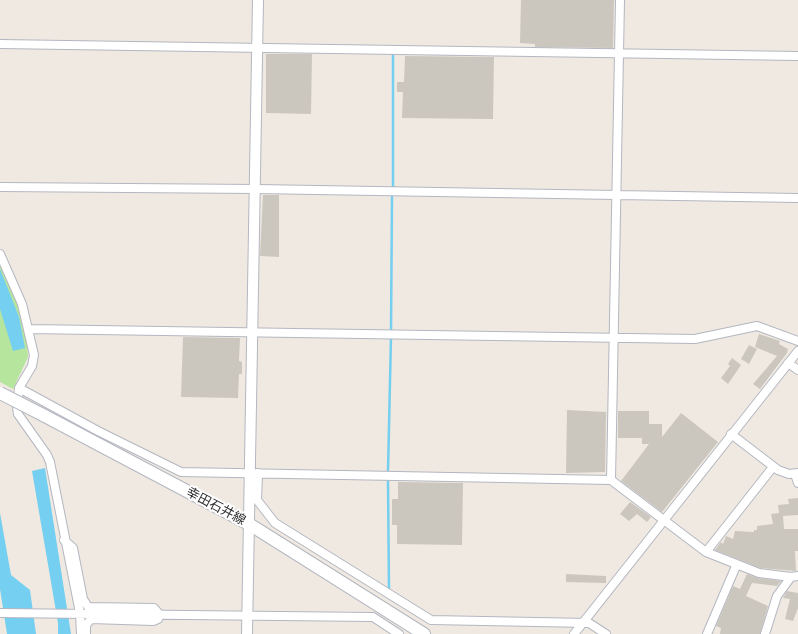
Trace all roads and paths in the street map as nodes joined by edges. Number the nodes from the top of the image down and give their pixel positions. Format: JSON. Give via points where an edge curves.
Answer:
{"nodes":[{"id":1,"x":258,"y":0,"type":"edge"},
{"id":2,"x":620,"y":0,"type":"edge"},
{"id":3,"x":0,"y":44,"type":"edge"},
{"id":4,"x":257,"y":47,"type":"junction"},
{"id":5,"x":619,"y":54,"type":"junction"},
{"id":6,"x":798,"y":56,"type":"edge"},
{"id":7,"x":0,"y":187,"type":"edge"},
{"id":8,"x":256,"y":189,"type":"junction"},
{"id":9,"x":616,"y":195,"type":"junction"},
{"id":10,"x":798,"y":198,"type":"edge"},
{"id":11,"x":0,"y":254,"type":"edge"},
{"id":12,"x":29,"y":329,"type":"junction"},
{"id":13,"x":253,"y":332,"type":"junction"},
{"id":14,"x":614,"y":337,"type":"junction"},
{"id":15,"x":798,"y":341,"type":"edge"},
{"id":16,"x":798,"y":351,"type":"edge"},
{"id":17,"x":788,"y":363,"type":"junction"},
{"id":18,"x":798,"y":370,"type":"edge"},
{"id":19,"x":19,"y":388,"type":"junction"},
{"id":20,"x":0,"y":393,"type":"edge"},
{"id":21,"x":731,"y":434,"type":"junction"},
{"id":22,"x":773,"y":467,"type":"junction"},
{"id":23,"x":254,"y":473,"type":"junction"},
{"id":24,"x":797,"y":474,"type":"edge"},
{"id":25,"x":611,"y":480,"type":"junction"},
{"id":26,"x":798,"y":483,"type":"edge"},
{"id":27,"x":664,"y":520,"type":"junction"},
{"id":28,"x":249,"y":524,"type":"junction"},
{"id":29,"x":64,"y":540,"type":"junction"},
{"id":30,"x":706,"y":552,"type":"junction"},
{"id":31,"x":736,"y":566,"type":"junction"},
{"id":32,"x":795,"y":576,"type":"edge"},
{"id":33,"x":0,"y":613,"type":"edge"},
{"id":34,"x":80,"y":613,"type":"junction"},
{"id":35,"x":160,"y":615,"type":"junction"},
{"id":36,"x":248,"y":617,"type":"junction"},
{"id":37,"x":582,"y":623,"type":"junction"},
{"id":38,"x":81,"y":634,"type":"edge"},
{"id":39,"x":86,"y":634,"type":"edge"},
{"id":40,"x":247,"y":634,"type":"edge"},
{"id":41,"x":399,"y":634,"type":"edge"},
{"id":42,"x":424,"y":634,"type":"edge"},
{"id":43,"x":574,"y":634,"type":"edge"},
{"id":44,"x":606,"y":634,"type":"edge"},
{"id":45,"x":707,"y":634,"type":"edge"},
{"id":46,"x":766,"y":634,"type":"edge"}],
"edges":[{"from":1,"to":4,"type":"street"},
{"from":2,"to":5,"type":"street"},
{"from":3,"to":4,"type":"street"},
{"from":4,"to":5,"type":"street"},
{"from":4,"to":8,"type":"street"},
{"from":5,"to":6,"type":"street"},
{"from":5,"to":9,"type":"street"},
{"from":7,"to":8,"type":"street"},
{"from":8,"to":9,"type":"street"},
{"from":8,"to":13,"type":"street"},
{"from":9,"to":10,"type":"street"},
{"from":9,"to":14,"type":"street"},
{"from":11,"to":12,"type":"street","via":[[16,286]]},
{"from":12,"to":13,"type":"street"},
{"from":12,"to":19,"type":"street","via":[[34,359]]},
{"from":13,"to":14,"type":"street"},
{"from":13,"to":23,"type":"street"},
{"from":14,"to":15,"type":"street","via":[[695,339],[757,326]]},
{"from":14,"to":25,"type":"street"},
{"from":16,"to":17,"type":"street"},
{"from":17,"to":18,"type":"street"},
{"from":17,"to":21,"type":"street"},
{"from":19,"to":23,"type":"street","via":[[181,472]]},
{"from":19,"to":29,"type":"street","via":[[18,414],[50,462]]},
{"from":20,"to":28,"type":"main road","name":"幸田石井線","bridge":true},
{"from":21,"to":22,"type":"street"},
{"from":21,"to":27,"type":"street"},
{"from":22,"to":24,"type":"street"},
{"from":22,"to":30,"type":"street"},
{"from":23,"to":25,"type":"street"},
{"from":23,"to":28,"type":"street"},
{"from":23,"to":37,"type":"street","via":[[257,500],[275,523],[431,620]]},
{"from":24,"to":26,"type":"street"},
{"from":25,"to":27,"type":"street"},
{"from":27,"to":30,"type":"street"},
{"from":27,"to":37,"type":"street"},
{"from":28,"to":36,"type":"street"},
{"from":28,"to":42,"type":"main road","name":"幸田石井線"},
{"from":29,"to":34,"type":"street"},
{"from":29,"to":35,"type":"street","via":[[72,548],[83,600],[88,607],[154,608]]},
{"from":30,"to":31,"type":"street"},
{"from":31,"to":32,"type":"street","via":[[759,573]]},
{"from":31,"to":45,"type":"street"},
{"from":32,"to":46,"type":"street","via":[[777,596]]},
{"from":33,"to":34,"type":"street"},
{"from":34,"to":35,"type":"street"},
{"from":34,"to":38,"type":"street"},
{"from":35,"to":36,"type":"street"},
{"from":35,"to":39,"type":"street","via":[[153,621],[91,619],[86,624]]},
{"from":36,"to":40,"type":"street"},
{"from":36,"to":41,"type":"street","via":[[373,617]]},
{"from":37,"to":43,"type":"street"},
{"from":37,"to":44,"type":"street","via":[[589,623]]}]}
